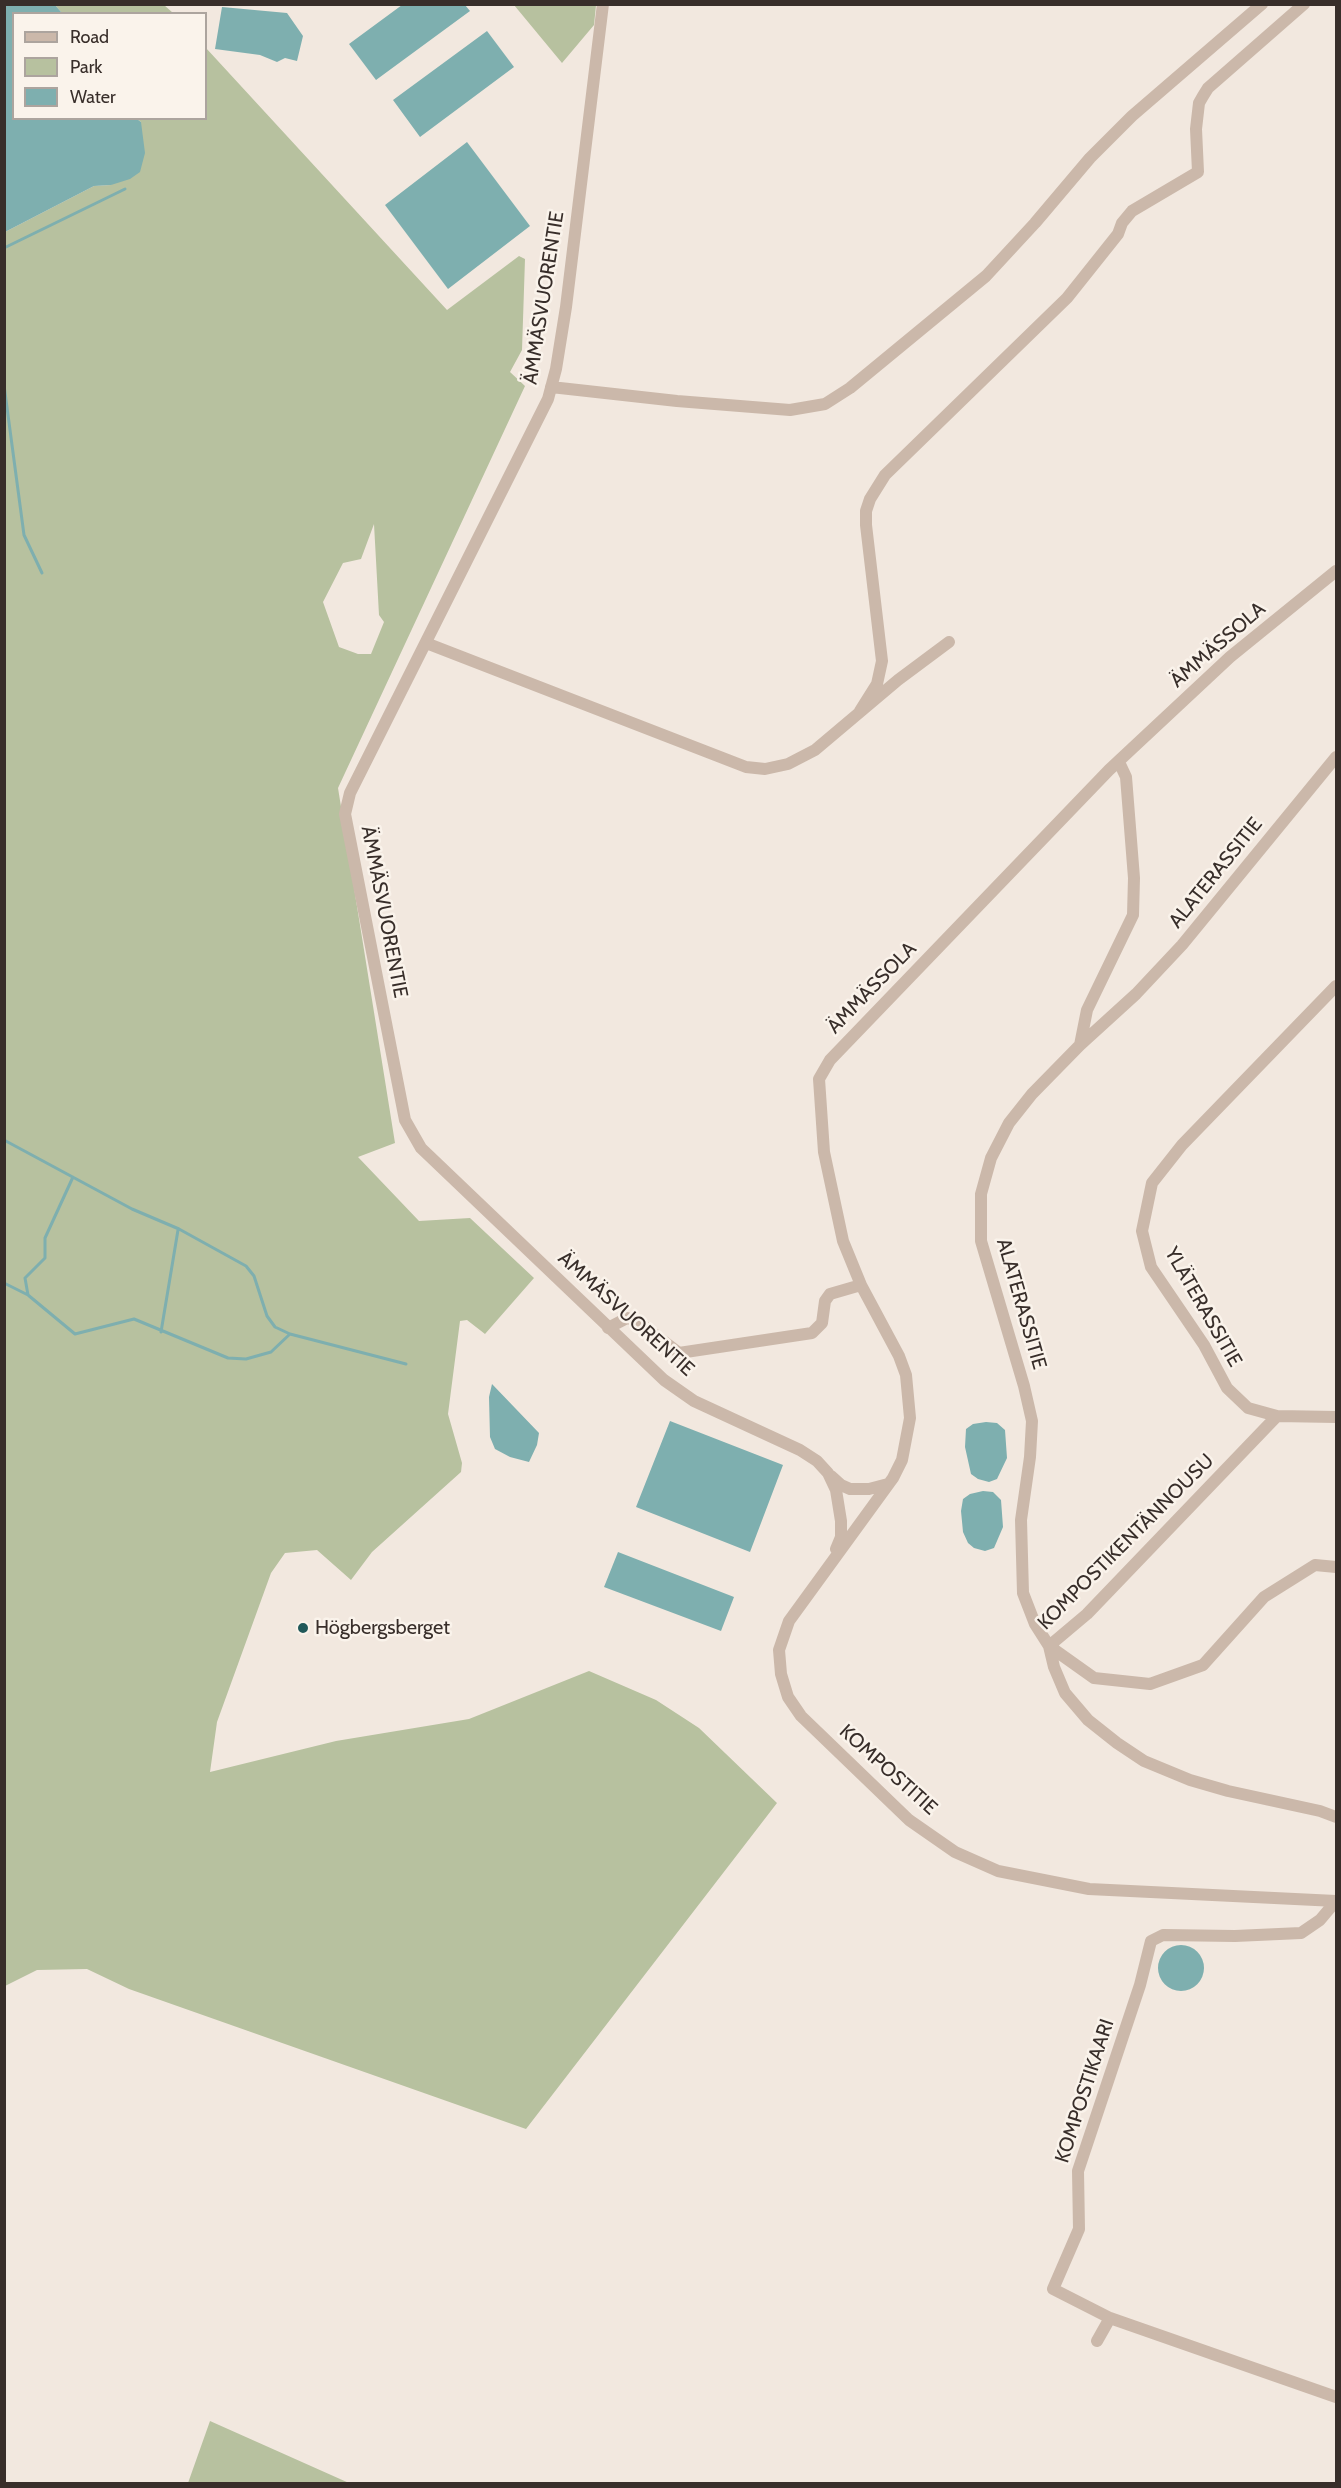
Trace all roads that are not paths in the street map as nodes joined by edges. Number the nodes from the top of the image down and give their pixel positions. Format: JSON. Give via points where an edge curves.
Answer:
{"nodes":[{"id":1,"x":603,"y":4,"type":"edge"},
{"id":2,"x":1262,"y":4,"type":"edge"},
{"id":3,"x":1304,"y":4,"type":"edge"},
{"id":4,"x":551,"y":387,"type":"junction"},
{"id":5,"x":1336,"y":571,"type":"edge"},
{"id":6,"x":948,"y":642,"type":"dead end"},
{"id":7,"x":426,"y":643,"type":"junction"},
{"id":8,"x":860,"y":711,"type":"junction"},
{"id":9,"x":1336,"y":756,"type":"edge"},
{"id":10,"x":1119,"y":762,"type":"junction"},
{"id":11,"x":1336,"y":986,"type":"edge"},
{"id":12,"x":1080,"y":1045,"type":"junction"},
{"id":13,"x":861,"y":1285,"type":"junction"},
{"id":14,"x":608,"y":1328,"type":"junction"},
{"id":15,"x":1277,"y":1416,"type":"junction"},
{"id":16,"x":1336,"y":1417,"type":"edge"},
{"id":17,"x":828,"y":1473,"type":"junction"},
{"id":18,"x":888,"y":1484,"type":"junction"},
{"id":19,"x":831,"y":1559,"type":"junction"},
{"id":20,"x":1336,"y":1567,"type":"edge"},
{"id":21,"x":1049,"y":1646,"type":"junction"},
{"id":22,"x":1336,"y":1817,"type":"edge"},
{"id":23,"x":1336,"y":1901,"type":"edge"},
{"id":24,"x":1110,"y":2318,"type":"junction"},
{"id":25,"x":1097,"y":2341,"type":"dead end"},
{"id":26,"x":1336,"y":2397,"type":"edge"}],
"edges":[{"from":1,"to":4,"type":"street","name":"ÄMMÄSVUORENTIE","via":[[566,307]]},
{"from":2,"to":4,"type":"street","via":[[1132,116],[986,276],[850,388],[825,404],[790,410]]},
{"from":3,"to":8,"type":"street","via":[[1208,88],[1199,103],[1198,172],[1132,211],[1067,298],[885,475],[866,511],[882,661],[877,684]]},
{"from":4,"to":7,"type":"street","name":"ÄMMÄSVUORENTIE"},
{"from":5,"to":10,"type":"street","name":"ÄMMÄSSOLA","via":[[1230,657]]},
{"from":6,"to":8,"type":"street"},
{"from":7,"to":8,"type":"street","via":[[746,767],[765,769],[788,764],[815,750]]},
{"from":7,"to":14,"type":"street","name":"ÄMMÄSVUORENTIE","via":[[350,793],[345,814],[405,1120],[422,1148]]},
{"from":9,"to":12,"type":"street","name":"ALATERASSITIE","via":[[1189,938]]},
{"from":10,"to":12,"type":"street","via":[[1125,777],[1134,878],[1133,915],[1086,1010]]},
{"from":10,"to":13,"type":"street","name":"ÄMMÄSSOLA","via":[[830,1060],[819,1079],[824,1152],[843,1241]]},
{"from":11,"to":15,"type":"street","name":"YLÄTERASSITIE","via":[[1182,1145],[1152,1183],[1142,1231],[1151,1267],[1204,1345],[1227,1388],[1248,1408]]},
{"from":12,"to":21,"type":"street","name":"ALATERASSITIE","via":[[1010,1123],[991,1158],[981,1194],[981,1241],[1032,1421],[1021,1520],[1023,1593]]},
{"from":13,"to":14,"type":"street","via":[[830,1294],[822,1323],[812,1333],[679,1353],[637,1321],[627,1318]]},
{"from":13,"to":18,"type":"street","name":"ÄMMÄSSOLA","via":[[898,1356],[909,1397],[908,1437],[902,1460]]},
{"from":14,"to":17,"type":"street","name":"ÄMMÄSVUORENTIE","via":[[664,1380],[694,1401],[800,1450]]},
{"from":15,"to":16,"type":"street","name":"YLÄTERASSITIE"},
{"from":15,"to":21,"type":"street","name":"KOMPOSTIKENTÄNNOUSU","via":[[1088,1614]]},
{"from":17,"to":18,"type":"street","via":[[850,1489]]},
{"from":17,"to":19,"type":"street","name":"ÄMMÄSVUORENTIE","via":[[836,1490],[841,1521],[841,1537]]},
{"from":18,"to":19,"type":"street","name":"ÄMMÄSSOLA"},
{"from":19,"to":23,"type":"street","name":"KOMPOSTITIE","via":[[789,1621],[779,1650],[788,1697],[801,1716],[909,1820],[955,1852],[998,1871],[1089,1889]]},
{"from":20,"to":21,"type":"street","name":"ALATERASSITIE","via":[[1315,1566],[1264,1597],[1203,1665],[1150,1684],[1094,1678]]},
{"from":21,"to":22,"type":"street","name":"KOMPOSTIKENTÄNNOUSU","via":[[1065,1693],[1088,1720],[1144,1761],[1190,1780]]},
{"from":23,"to":24,"type":"street","name":"KOMPOSTIKAARI","via":[[1320,1920],[1301,1933],[1162,1935],[1151,1941],[1078,2171],[1079,2229],[1053,2289]]},
{"from":24,"to":25,"type":"street"},
{"from":24,"to":26,"type":"street","name":"KOMPOSTIKAARI"}]}
